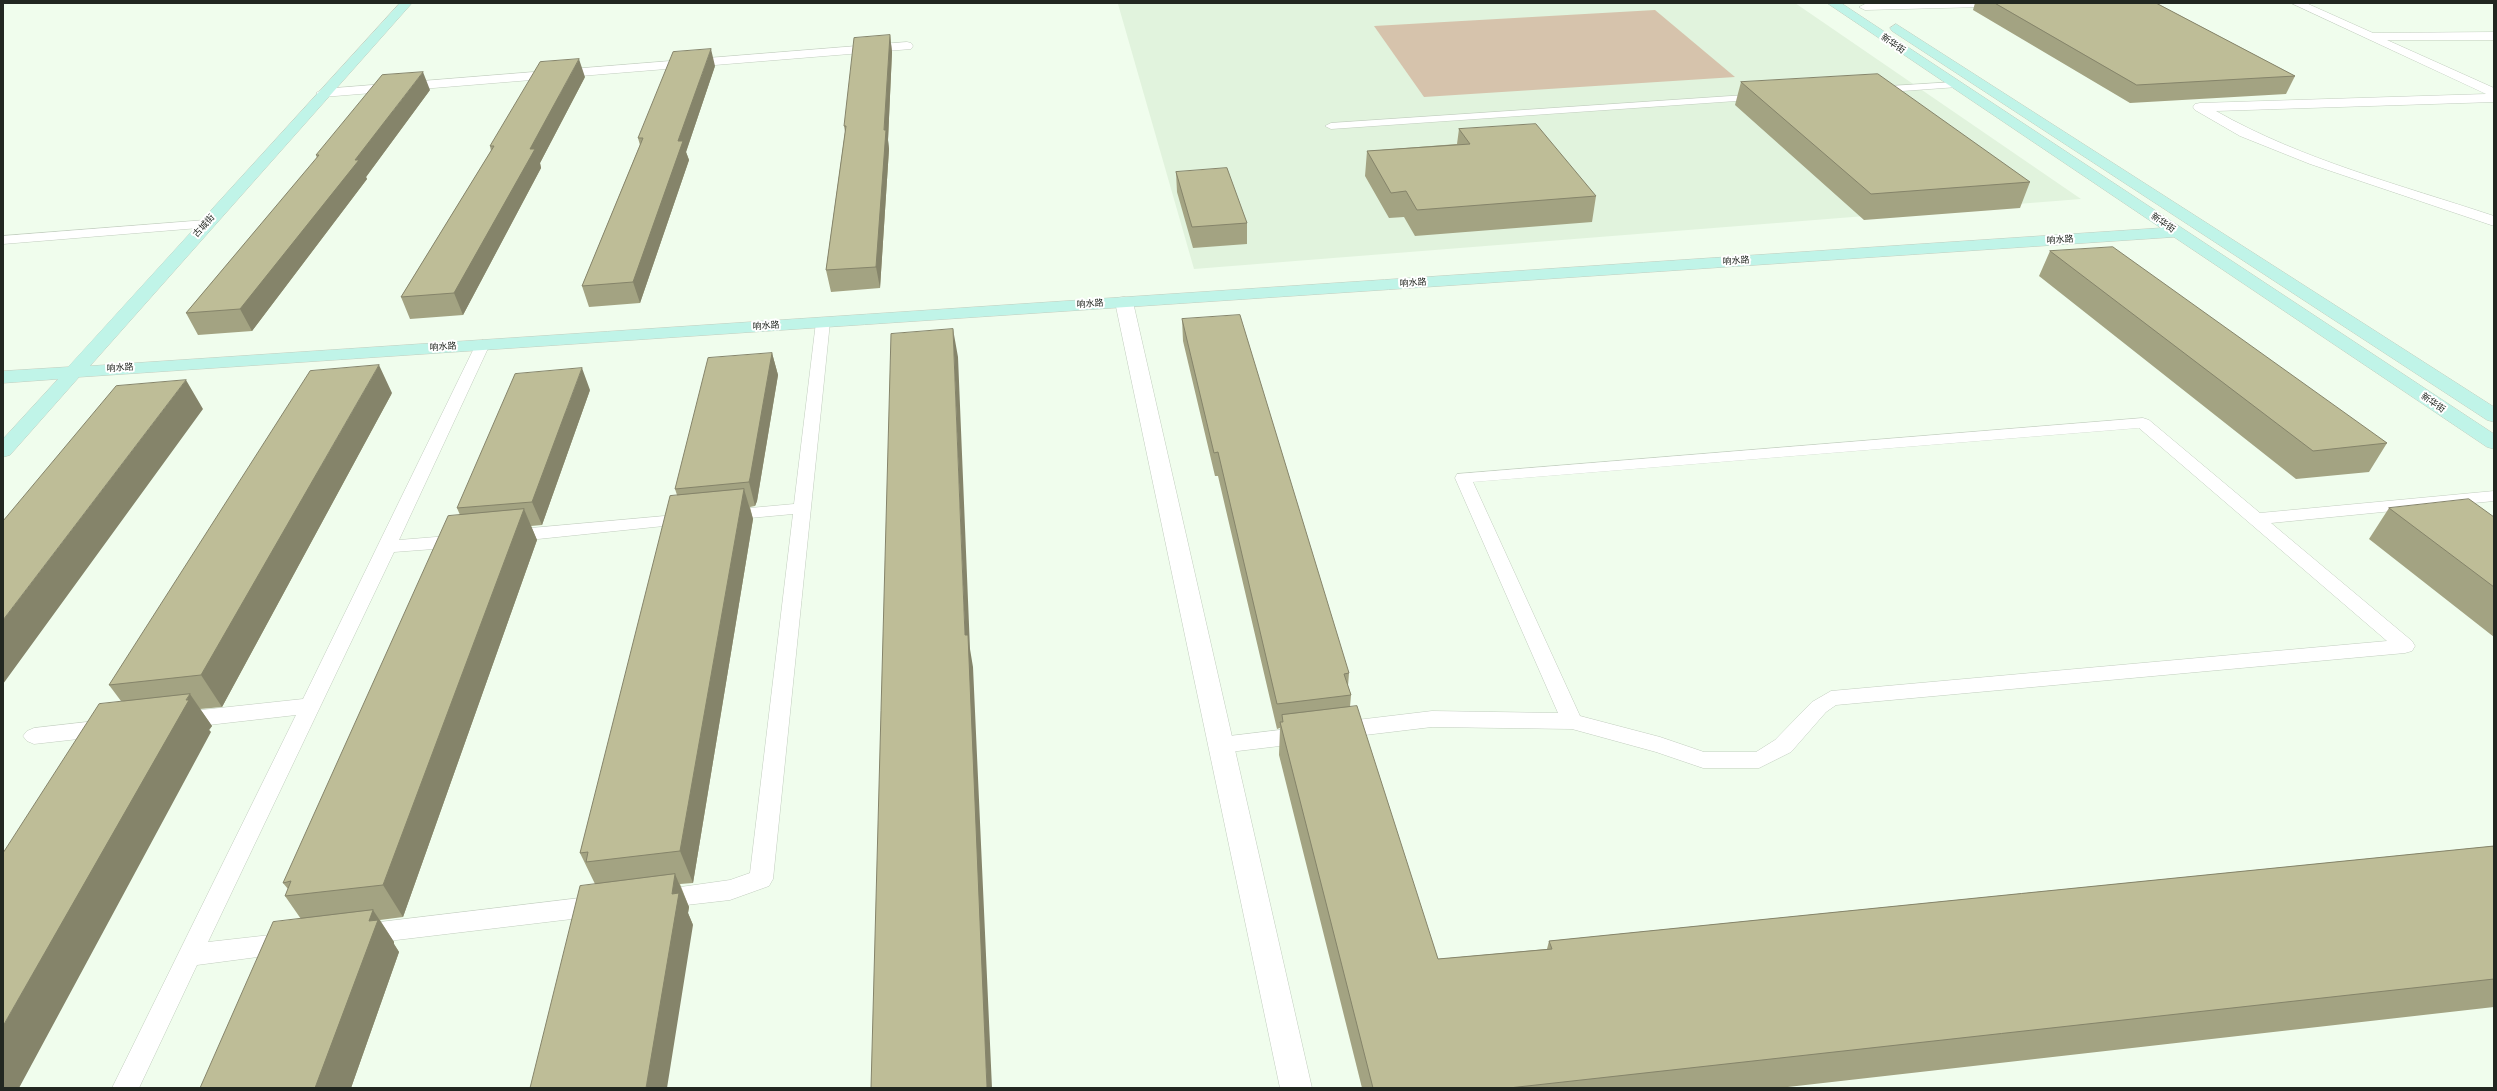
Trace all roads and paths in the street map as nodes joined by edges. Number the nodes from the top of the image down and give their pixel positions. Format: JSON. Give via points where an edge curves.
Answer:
{"nodes":[{"id":1,"x":406,"y":3,"type":"edge"},
{"id":2,"x":1833,"y":3,"type":"edge"},
{"id":3,"x":2020,"y":3,"type":"edge"},
{"id":4,"x":2297,"y":3,"type":"edge"},
{"id":5,"x":1862,"y":5,"type":"edge"},
{"id":6,"x":2369,"y":36,"type":"junction"},
{"id":7,"x":2494,"y":36,"type":"edge"},
{"id":8,"x":907,"y":46,"type":"dead end"},
{"id":9,"x":1954,"y":84,"type":"junction"},
{"id":10,"x":1860,"y":91,"type":"edge"},
{"id":11,"x":323,"y":93,"type":"junction"},
{"id":12,"x":2494,"y":93,"type":"edge"},
{"id":13,"x":1773,"y":96,"type":"edge"},
{"id":14,"x":2494,"y":98,"type":"edge"},
{"id":15,"x":1331,"y":126,"type":"dead end"},
{"id":16,"x":2494,"y":221,"type":"edge"},
{"id":17,"x":206,"y":224,"type":"junction"},
{"id":18,"x":2176,"y":232,"type":"junction"},
{"id":19,"x":3,"y":240,"type":"edge"},
{"id":20,"x":1124,"y":302,"type":"junction"},
{"id":21,"x":823,"y":322,"type":"junction"},
{"id":22,"x":483,"y":344,"type":"junction"},
{"id":23,"x":74,"y":372,"type":"junction"},
{"id":24,"x":3,"y":377,"type":"edge"},
{"id":25,"x":2494,"y":416,"type":"edge"},
{"id":26,"x":2494,"y":443,"type":"edge"},
{"id":27,"x":3,"y":451,"type":"edge"},
{"id":28,"x":2494,"y":496,"type":"edge"},
{"id":29,"x":803,"y":508,"type":"junction"},
{"id":30,"x":2256,"y":519,"type":"junction"},
{"id":31,"x":389,"y":547,"type":"junction"},
{"id":32,"x":308,"y":706,"type":"junction"},
{"id":33,"x":1572,"y":721,"type":"junction"},
{"id":34,"x":160,"y":722,"type":"edge"},
{"id":35,"x":128,"y":726,"type":"edge"},
{"id":36,"x":34,"y":736,"type":"dead end"},
{"id":37,"x":1221,"y":745,"type":"junction"},
{"id":38,"x":644,"y":900,"type":"edge"},
{"id":39,"x":620,"y":903,"type":"edge"},
{"id":40,"x":346,"y":936,"type":"edge"},
{"id":41,"x":307,"y":941,"type":"edge"},
{"id":42,"x":189,"y":955,"type":"junction"},
{"id":43,"x":125,"y":1088,"type":"edge"},
{"id":44,"x":1296,"y":1088,"type":"edge"}],
"edges":[{"from":1,"to":11,"type":"street","name":"古城街"},
{"from":2,"to":9,"type":"street","name":"新华街"},
{"from":3,"to":5,"type":"street"},
{"from":4,"to":6,"type":"street"},
{"from":5,"to":25,"type":"street","name":"新华街"},
{"from":6,"to":7,"type":"street"},
{"from":6,"to":12,"type":"street"},
{"from":8,"to":11,"type":"street"},
{"from":9,"to":10,"type":"lane"},
{"from":9,"to":18,"type":"street","name":"新华街"},
{"from":11,"to":17,"type":"street","name":"古城街"},
{"from":13,"to":15,"type":"lane"},
{"from":14,"to":16,"type":"street","via":[[2200,107],[2245,133],[2315,161]]},
{"from":17,"to":19,"type":"lane"},
{"from":17,"to":23,"type":"street","name":"古城街"},
{"from":18,"to":20,"type":"street","name":"响水路"},
{"from":18,"to":26,"type":"street","name":"新华街"},
{"from":20,"to":21,"type":"street","name":"响水路"},
{"from":20,"to":37,"type":"street"},
{"from":21,"to":22,"type":"street","name":"响水路"},
{"from":21,"to":29,"type":"lane"},
{"from":22,"to":23,"type":"street","name":"响水路"},
{"from":22,"to":31,"type":"lane"},
{"from":23,"to":24,"type":"street","name":"响水路"},
{"from":23,"to":27,"type":"street","name":"古城街"},
{"from":28,"to":30,"type":"lane"},
{"from":29,"to":31,"type":"lane"},
{"from":29,"to":38,"type":"lane","via":[[761,879],[730,890]]},
{"from":30,"to":33,"type":"lane","via":[[2405,646],[1830,698],[1818,707],[1782,746],[1759,760],[1703,760],[1660,745]]},
{"from":30,"to":33,"type":"lane","via":[[2142,423],[1463,478]]},
{"from":31,"to":32,"type":"lane"},
{"from":32,"to":34,"type":"lane"},
{"from":32,"to":42,"type":"lane"},
{"from":33,"to":37,"type":"lane","via":[[1432,719]]},
{"from":35,"to":36,"type":"lane"},
{"from":37,"to":44,"type":"street"},
{"from":39,"to":40,"type":"lane"},
{"from":41,"to":42,"type":"lane"},
{"from":42,"to":43,"type":"lane"}]}
